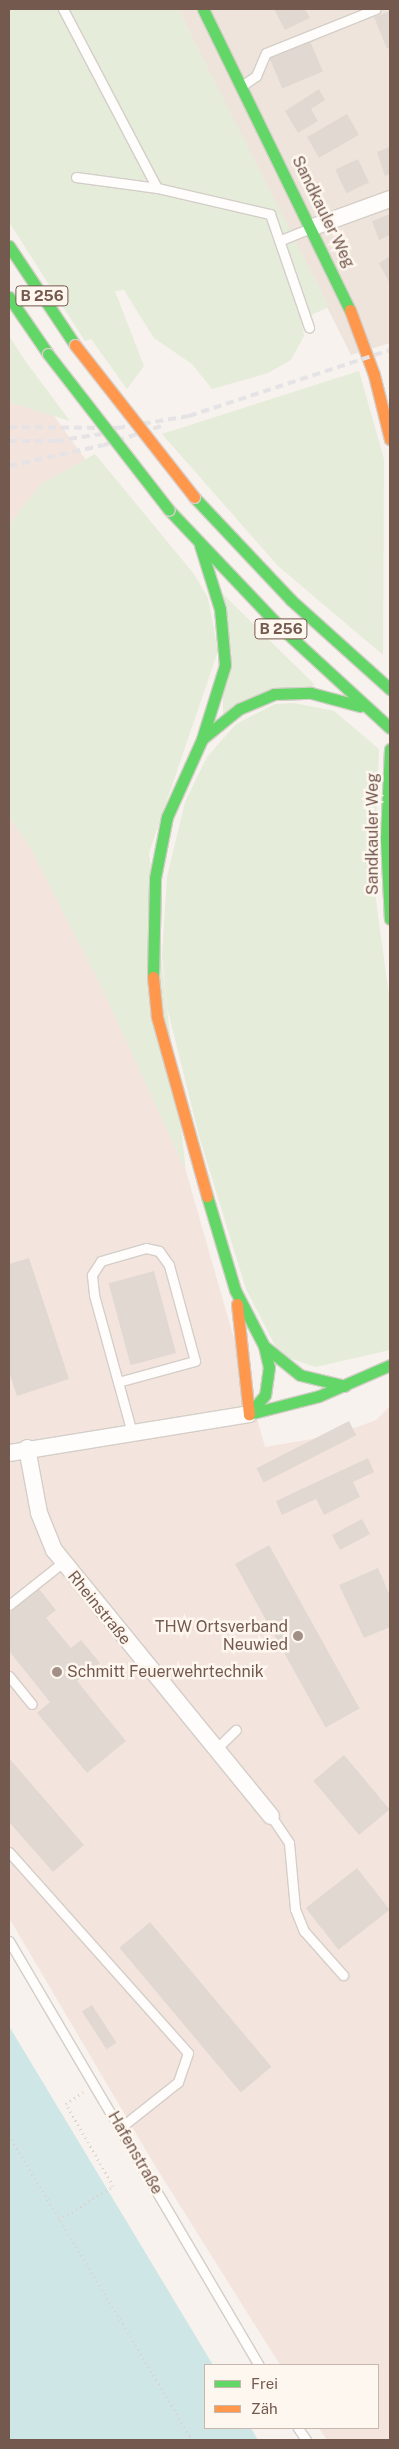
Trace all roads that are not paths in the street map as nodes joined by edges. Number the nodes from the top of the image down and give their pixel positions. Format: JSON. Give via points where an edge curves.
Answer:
{"nodes":[{"id":1,"x":63,"y":9,"type":"edge"},
{"id":2,"x":203,"y":9,"type":"edge"},
{"id":3,"x":376,"y":9,"type":"edge"},
{"id":4,"x":243,"y":85,"type":"junction"},
{"id":5,"x":76,"y":177,"type":"dead end"},
{"id":6,"x":157,"y":188,"type":"junction"},
{"id":7,"x":390,"y":199,"type":"edge"},
{"id":8,"x":314,"y":227,"type":"junction"},
{"id":9,"x":281,"y":240,"type":"junction"},
{"id":10,"x":9,"y":246,"type":"edge"},
{"id":11,"x":9,"y":297,"type":"edge"},
{"id":12,"x":309,"y":327,"type":"dead end"},
{"id":13,"x":390,"y":439,"type":"edge"},
{"id":14,"x":200,"y":545,"type":"junction"},
{"id":15,"x":390,"y":689,"type":"edge"},
{"id":16,"x":366,"y":708,"type":"junction"},
{"id":17,"x":390,"y":728,"type":"edge"},
{"id":18,"x":202,"y":739,"type":"junction"},
{"id":19,"x":390,"y":749,"type":"edge"},
{"id":20,"x":390,"y":919,"type":"edge"},
{"id":21,"x":236,"y":1290,"type":"junction"},
{"id":22,"x":264,"y":1346,"type":"junction"},
{"id":23,"x":390,"y":1365,"type":"edge"},
{"id":24,"x":118,"y":1382,"type":"junction"},
{"id":25,"x":345,"y":1386,"type":"junction"},
{"id":26,"x":249,"y":1414,"type":"junction"},
{"id":27,"x":132,"y":1433,"type":"junction"},
{"id":28,"x":27,"y":1448,"type":"junction"},
{"id":29,"x":9,"y":1453,"type":"edge"},
{"id":30,"x":62,"y":1563,"type":"junction"},
{"id":31,"x":9,"y":1605,"type":"edge"},
{"id":32,"x":9,"y":1676,"type":"edge"},
{"id":33,"x":32,"y":1704,"type":"dead end"},
{"id":34,"x":236,"y":1730,"type":"dead end"},
{"id":35,"x":216,"y":1750,"type":"junction"},
{"id":36,"x":271,"y":1816,"type":"joint"},
{"id":37,"x":9,"y":1852,"type":"edge"},
{"id":38,"x":9,"y":1941,"type":"edge"},
{"id":39,"x":343,"y":1975,"type":"dead end"},
{"id":40,"x":120,"y":2128,"type":"junction"},
{"id":41,"x":258,"y":2364,"type":"edge"},
{"id":42,"x":299,"y":2429,"type":"edge"},
{"id":43,"x":306,"y":2440,"type":"edge"}],
"edges":[{"from":1,"to":6,"type":"lane"},
{"from":2,"to":4,"type":"main road","name":"Sandkauler Weg"},
{"from":3,"to":4,"type":"lane","via":[[266,53],[256,76]]},
{"from":4,"to":8,"type":"main road","name":"Sandkauler Weg"},
{"from":5,"to":6,"type":"lane"},
{"from":6,"to":9,"type":"lane","via":[[270,214]]},
{"from":7,"to":8,"type":"street"},
{"from":8,"to":9,"type":"lane"},
{"from":8,"to":13,"type":"main road","name":"Sandkauler Weg","via":[[360,334]]},
{"from":9,"to":12,"type":"lane"},
{"from":10,"to":15,"type":"main road","number":"B 256","bridge":true,"via":[[76,345],[194,497],[291,600]]},
{"from":11,"to":14,"type":"main road","number":"B 256","bridge":true,"via":[[48,354]]},
{"from":14,"to":16,"type":"main road","number":"B 256"},
{"from":14,"to":18,"type":"main road","via":[[220,609],[226,647],[221,684]]},
{"from":16,"to":17,"type":"main road","number":"B 256"},
{"from":16,"to":18,"type":"main road","via":[[311,694],[274,694],[240,709]]},
{"from":18,"to":21,"type":"main road","via":[[180,783],[160,846],[151,952],[163,1043]]},
{"from":19,"to":20,"type":"main road","name":"Sandkauler Weg","via":[[386,838]]},
{"from":21,"to":22,"type":"main road"},
{"from":21,"to":26,"type":"main road"},
{"from":22,"to":25,"type":"main road","via":[[300,1375]]},
{"from":22,"to":26,"type":"main road","via":[[269,1386]]},
{"from":23,"to":25,"type":"main road"},
{"from":24,"to":24,"type":"lane","via":[[92,1275],[101,1261],[146,1248],[159,1251],[169,1266],[195,1361]]},
{"from":24,"to":27,"type":"lane"},
{"from":25,"to":26,"type":"main road"},
{"from":26,"to":27,"type":"street"},
{"from":27,"to":28,"type":"street"},
{"from":28,"to":29,"type":"street"},
{"from":28,"to":30,"type":"street","name":"Rheinstraße","via":[[39,1513]]},
{"from":30,"to":31,"type":"lane"},
{"from":30,"to":35,"type":"street","name":"Rheinstraße"},
{"from":32,"to":33,"type":"lane"},
{"from":34,"to":35,"type":"lane"},
{"from":35,"to":36,"type":"street","name":"Rheinstraße"},
{"from":36,"to":39,"type":"lane","via":[[289,1843],[295,1909],[304,1931]]},
{"from":37,"to":40,"type":"lane","via":[[188,2053],[178,2082]]},
{"from":38,"to":40,"type":"lane","name":"Hafenstraße"},
{"from":40,"to":41,"type":"lane","name":"Hafenstraße"},
{"from":42,"to":43,"type":"lane"}]}
